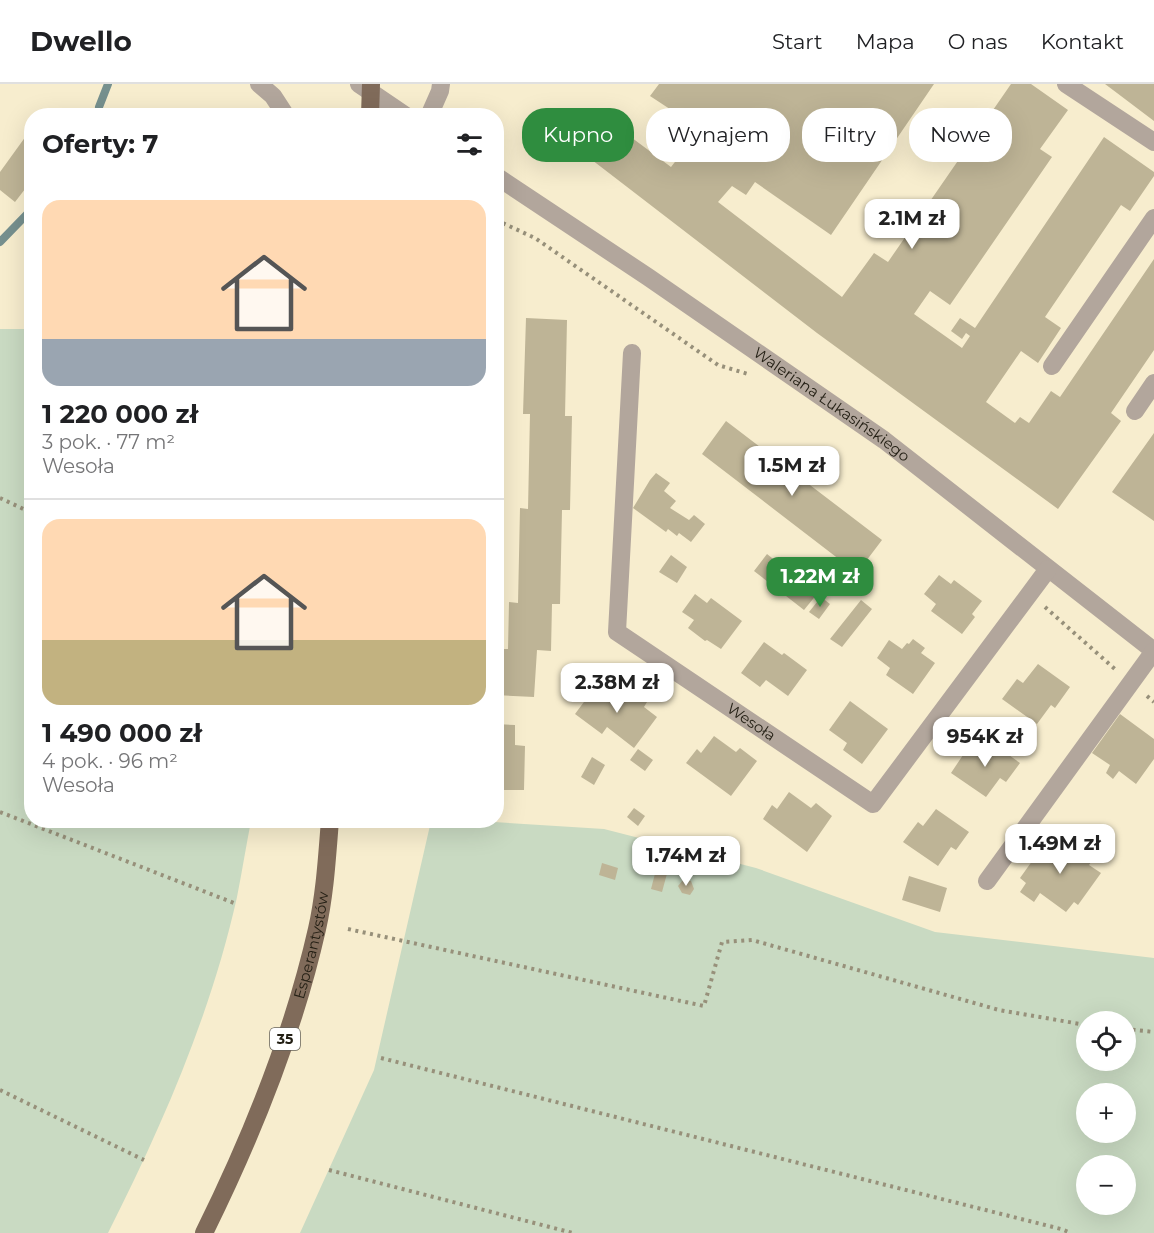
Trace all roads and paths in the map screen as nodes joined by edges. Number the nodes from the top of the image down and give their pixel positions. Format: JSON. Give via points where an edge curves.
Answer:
{"nodes":[{"id":1,"x":259,"y":84,"type":"edge"},
{"id":2,"x":441,"y":84,"type":"edge"},
{"id":3,"x":1066,"y":84,"type":"edge"},
{"id":4,"x":367,"y":87,"type":"edge"},
{"id":5,"x":281,"y":108,"type":"edge"},
{"id":6,"x":369,"y":108,"type":"edge"},
{"id":7,"x":395,"y":108,"type":"edge"},
{"id":8,"x":433,"y":108,"type":"edge"},
{"id":9,"x":1154,"y":142,"type":"edge"},
{"id":10,"x":504,"y":182,"type":"edge"},
{"id":11,"x":1154,"y":218,"type":"edge"},
{"id":12,"x":504,"y":224,"type":"edge"},
{"id":13,"x":633,"y":353,"type":"dead end"},
{"id":14,"x":1052,"y":366,"type":"dead end"},
{"id":15,"x":755,"y":376,"type":"dead end"},
{"id":16,"x":1154,"y":383,"type":"edge"},
{"id":17,"x":1135,"y":411,"type":"dead end"},
{"id":18,"x":0,"y":498,"type":"edge"},
{"id":19,"x":24,"y":509,"type":"edge"},
{"id":20,"x":1048,"y":569,"type":"junction"},
{"id":21,"x":1030,"y":593,"type":"junction"},
{"id":22,"x":1154,"y":651,"type":"edge"},
{"id":23,"x":1131,"y":683,"type":"junction"},
{"id":24,"x":0,"y":812,"type":"edge"},
{"id":25,"x":24,"y":821,"type":"edge"},
{"id":26,"x":41,"y":828,"type":"edge"},
{"id":27,"x":329,"y":828,"type":"edge"},
{"id":28,"x":987,"y":881,"type":"dead end"},
{"id":29,"x":234,"y":903,"type":"dead end"},
{"id":30,"x":348,"y":929,"type":"dead end"},
{"id":31,"x":1076,"y":1023,"type":"edge"},
{"id":32,"x":1136,"y":1030,"type":"edge"},
{"id":33,"x":1154,"y":1032,"type":"edge"},
{"id":34,"x":381,"y":1058,"type":"dead end"},
{"id":35,"x":0,"y":1090,"type":"edge"},
{"id":36,"x":144,"y":1160,"type":"dead end"},
{"id":37,"x":329,"y":1170,"type":"dead end"},
{"id":38,"x":204,"y":1233,"type":"edge"},
{"id":39,"x":573,"y":1233,"type":"edge"},
{"id":40,"x":1071,"y":1233,"type":"edge"}],
"edges":[{"from":1,"to":5,"type":"street"},
{"from":2,"to":8,"type":"street"},
{"from":3,"to":9,"type":"street"},
{"from":4,"to":6,"type":"main road"},
{"from":4,"to":7,"type":"street"},
{"from":10,"to":20,"type":"street","name":"Waleriana Łukasińskiego","via":[[884,440]]},
{"from":11,"to":14,"type":"street"},
{"from":12,"to":15,"type":"path","via":[[535,238],[718,365]]},
{"from":13,"to":21,"type":"street","name":"Wesoła","via":[[617,632],[873,804]]},
{"from":16,"to":17,"type":"street"},
{"from":18,"to":19,"type":"path"},
{"from":20,"to":21,"type":"street","name":"Wesoła"},
{"from":20,"to":22,"type":"street","name":"Waleriana Łukasińskiego"},
{"from":21,"to":23,"type":"path"},
{"from":22,"to":23,"type":"street"},
{"from":23,"to":28,"type":"street"},
{"from":24,"to":25,"type":"path"},
{"from":26,"to":29,"type":"path"},
{"from":27,"to":38,"type":"main road","name":"Esperantystów","number":"35","via":[[317,927],[302,984],[265,1097]]},
{"from":30,"to":31,"type":"path","via":[[704,1006],[723,942],[752,940],[999,1010]]},
{"from":32,"to":33,"type":"path"},
{"from":34,"to":40,"type":"path"},
{"from":35,"to":36,"type":"path"},
{"from":37,"to":39,"type":"path"}]}
